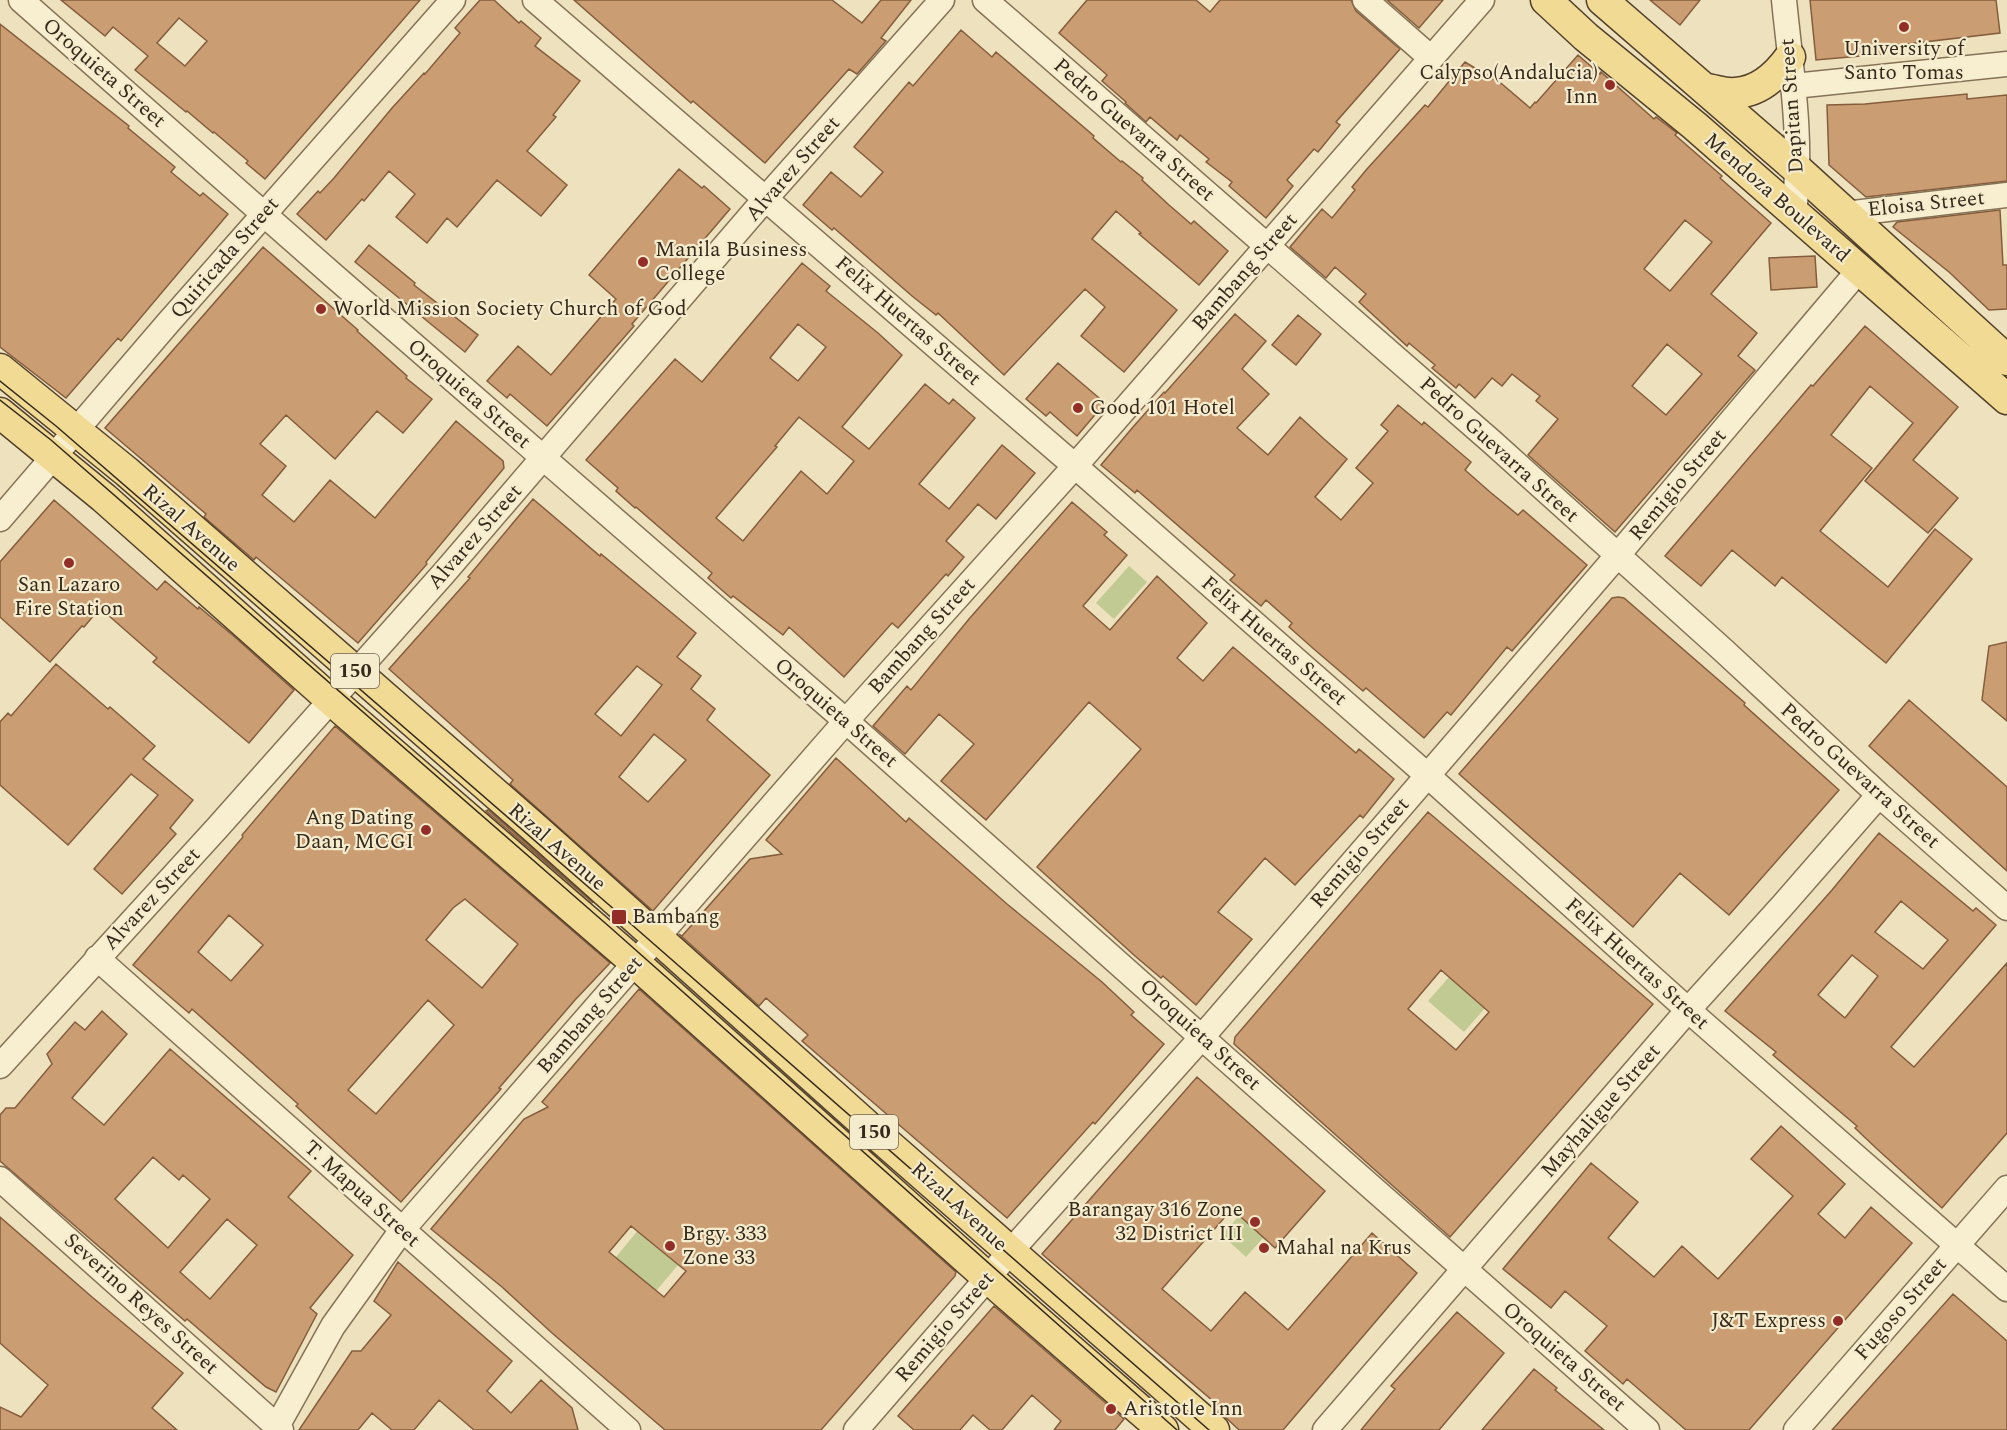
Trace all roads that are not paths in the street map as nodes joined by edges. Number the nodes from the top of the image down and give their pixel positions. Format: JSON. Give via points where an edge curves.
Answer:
{"nodes":[{"id":1,"x":21,"y":0,"type":"edge"},
{"id":2,"x":453,"y":0,"type":"edge"},
{"id":3,"x":535,"y":0,"type":"edge"},
{"id":4,"x":942,"y":0,"type":"edge"},
{"id":5,"x":985,"y":0,"type":"edge"},
{"id":6,"x":1365,"y":0,"type":"edge"},
{"id":7,"x":1482,"y":0,"type":"edge"},
{"id":8,"x":1546,"y":0,"type":"edge"},
{"id":9,"x":1602,"y":0,"type":"edge"},
{"id":10,"x":1784,"y":0,"type":"edge"},
{"id":11,"x":1790,"y":57,"type":"junction"},
{"id":12,"x":1431,"y":58,"type":"junction"},
{"id":13,"x":2007,"y":64,"type":"edge"},
{"id":14,"x":1794,"y":86,"type":"junction"},
{"id":15,"x":1706,"y":89,"type":"junction"},
{"id":16,"x":1797,"y":169,"type":"junction"},
{"id":17,"x":2007,"y":195,"type":"edge"},
{"id":18,"x":766,"y":198,"type":"junction"},
{"id":19,"x":1794,"y":212,"type":"junction"},
{"id":20,"x":264,"y":214,"type":"junction"},
{"id":21,"x":1845,"y":214,"type":"junction"},
{"id":22,"x":1267,"y":246,"type":"junction"},
{"id":23,"x":1859,"y":270,"type":"junction"},
{"id":24,"x":2003,"y":348,"type":"edge"},
{"id":25,"x":0,"y":369,"type":"edge"},
{"id":26,"x":2007,"y":399,"type":"edge"},
{"id":27,"x":0,"y":413,"type":"edge"},
{"id":28,"x":76,"y":430,"type":"junction"},
{"id":29,"x":53,"y":456,"type":"junction"},
{"id":30,"x":543,"y":458,"type":"junction"},
{"id":31,"x":1075,"y":466,"type":"junction"},
{"id":32,"x":126,"y":472,"type":"junction"},
{"id":33,"x":104,"y":498,"type":"junction"},
{"id":34,"x":0,"y":519,"type":"edge"},
{"id":35,"x":1617,"y":556,"type":"junction"},
{"id":36,"x":356,"y":672,"type":"junction"},
{"id":37,"x":331,"y":700,"type":"junction"},
{"id":38,"x":846,"y":721,"type":"junction"},
{"id":39,"x":1426,"y":775,"type":"junction"},
{"id":40,"x":1879,"y":795,"type":"junction"},
{"id":41,"x":2007,"y":908,"type":"edge"},
{"id":42,"x":658,"y":938,"type":"junction"},
{"id":43,"x":97,"y":958,"type":"junction"},
{"id":44,"x":636,"y":963,"type":"junction"},
{"id":45,"x":1688,"y":1010,"type":"junction"},
{"id":46,"x":1202,"y":1037,"type":"junction"},
{"id":47,"x":0,"y":1066,"type":"edge"},
{"id":48,"x":0,"y":1179,"type":"edge"},
{"id":49,"x":2007,"y":1188,"type":"edge"},
{"id":50,"x":402,"y":1230,"type":"junction"},
{"id":51,"x":1957,"y":1244,"type":"junction"},
{"id":52,"x":1010,"y":1252,"type":"junction"},
{"id":53,"x":1465,"y":1269,"type":"junction"},
{"id":54,"x":988,"y":1278,"type":"junction"},
{"id":55,"x":2007,"y":1289,"type":"edge"},
{"id":56,"x":277,"y":1429,"type":"edge"},
{"id":57,"x":628,"y":1430,"type":"edge"},
{"id":58,"x":856,"y":1430,"type":"edge"},
{"id":59,"x":1164,"y":1430,"type":"edge"},
{"id":60,"x":1214,"y":1430,"type":"edge"},
{"id":61,"x":1325,"y":1430,"type":"edge"},
{"id":62,"x":1647,"y":1430,"type":"edge"},
{"id":63,"x":1796,"y":1430,"type":"edge"}],
"edges":[{"from":1,"to":20,"type":"street","name":"Oroquieta Street"},
{"from":2,"to":20,"type":"street","name":"Quiricada Street"},
{"from":3,"to":18,"type":"street","name":"Felix Huertas Street"},
{"from":4,"to":18,"type":"street","name":"Alvarez Street"},
{"from":5,"to":22,"type":"street","name":"Pedro Guevarra Street"},
{"from":6,"to":12,"type":"street"},
{"from":7,"to":12,"type":"street","name":"Bambang Street"},
{"from":8,"to":19,"type":"main road","name":"Mendoza Boulevard"},
{"from":9,"to":15,"type":"main road","name":"Mendoza Boulevard"},
{"from":10,"to":11,"type":"street","name":"Dapitan Street"},
{"from":11,"to":14,"type":"street","name":"Dapitan Street"},
{"from":11,"to":15,"type":"main road","via":[[1779,72],[1751,90],[1734,93]]},
{"from":12,"to":22,"type":"street","name":"Bambang Street"},
{"from":13,"to":14,"type":"street"},
{"from":14,"to":16,"type":"street","name":"Dapitan Street"},
{"from":15,"to":16,"type":"main road","name":"Mendoza Boulevard"},
{"from":16,"to":19,"type":"street","name":"Dapitan Street"},
{"from":16,"to":21,"type":"main road","name":"Mendoza Boulevard"},
{"from":17,"to":21,"type":"street","name":"Eloisa Street"},
{"from":18,"to":30,"type":"street","name":"Alvarez Street"},
{"from":18,"to":31,"type":"street","name":"Felix Huertas Street"},
{"from":19,"to":23,"type":"main road","name":"Mendoza Boulevard"},
{"from":20,"to":28,"type":"street","name":"Quiricada Street"},
{"from":20,"to":30,"type":"street","name":"Oroquieta Street"},
{"from":21,"to":24,"type":"main road","name":"Mendoza Boulevard"},
{"from":22,"to":31,"type":"street","name":"Bambang Street"},
{"from":22,"to":35,"type":"street","name":"Pedro Guevarra Street"},
{"from":23,"to":26,"type":"main road","name":"Mendoza Boulevard"},
{"from":23,"to":35,"type":"street","name":"Remigio Street"},
{"from":25,"to":28,"type":"main road","name":"Rizal Avenue","number":"150"},
{"from":27,"to":29,"type":"main road","name":"Rizal Avenue","number":"150"},
{"from":28,"to":29,"type":"street","name":"Quiricada Street"},
{"from":28,"to":32,"type":"main road","name":"Rizal Avenue","number":"150"},
{"from":29,"to":33,"type":"main road","name":"Rizal Avenue","number":"150"},
{"from":29,"to":34,"type":"street","name":"Quiricada Street"},
{"from":30,"to":36,"type":"street","name":"Alvarez Street"},
{"from":30,"to":38,"type":"street","name":"Oroquieta Street"},
{"from":31,"to":38,"type":"street","name":"Bambang Street"},
{"from":31,"to":39,"type":"street","name":"Felix Huertas Street"},
{"from":32,"to":33,"type":"main road"},
{"from":32,"to":36,"type":"main road","name":"Rizal Avenue","number":"150"},
{"from":33,"to":37,"type":"main road","name":"Rizal Avenue","number":"150"},
{"from":35,"to":39,"type":"street","name":"Remigio Street"},
{"from":35,"to":40,"type":"street","name":"Pedro Guevarra Street"},
{"from":36,"to":37,"type":"street","name":"Alvarez Street"},
{"from":36,"to":42,"type":"main road","name":"Rizal Avenue","number":"150"},
{"from":37,"to":43,"type":"street","name":"Alvarez Street"},
{"from":37,"to":44,"type":"main road","name":"Rizal Avenue","number":"150"},
{"from":38,"to":42,"type":"street","name":"Bambang Street"},
{"from":38,"to":46,"type":"street","name":"Oroquieta Street"},
{"from":39,"to":45,"type":"street","name":"Felix Huertas Street"},
{"from":39,"to":46,"type":"street","name":"Remigio Street"},
{"from":40,"to":41,"type":"street","name":"Pedro Guevarra Street"},
{"from":40,"to":45,"type":"street","name":"Mayhaligue Street"},
{"from":42,"to":44,"type":"street","name":"Bambang Street"},
{"from":42,"to":52,"type":"main road","name":"Rizal Avenue","number":"150"},
{"from":43,"to":47,"type":"street","name":"Alvarez Street"},
{"from":43,"to":50,"type":"street","name":"T. Mapua Street"},
{"from":44,"to":50,"type":"street","name":"Bambang Street"},
{"from":44,"to":54,"type":"main road","name":"Rizal Avenue","number":"150"},
{"from":45,"to":51,"type":"street","name":"Felix Huertas Street"},
{"from":45,"to":53,"type":"street","name":"Mayhaligue Street"},
{"from":46,"to":52,"type":"street","name":"Remigio Street"},
{"from":46,"to":53,"type":"street","name":"Oroquieta Street"},
{"from":48,"to":56,"type":"street","name":"Severino Reyes Street"},
{"from":49,"to":51,"type":"street","name":"Fugoso Street"},
{"from":50,"to":56,"type":"street","name":"Bambang Street","via":[[333,1326]]},
{"from":50,"to":57,"type":"street","name":"T. Mapua Street"},
{"from":51,"to":55,"type":"street","name":"Felix Huertas Street"},
{"from":51,"to":63,"type":"street","name":"Fugoso Street"},
{"from":52,"to":54,"type":"street","name":"Remigio Street"},
{"from":52,"to":60,"type":"main road","name":"Rizal Avenue","number":"150"},
{"from":53,"to":61,"type":"street","name":"Mayhaligue Street"},
{"from":53,"to":62,"type":"street","name":"Oroquieta Street"},
{"from":54,"to":58,"type":"street","name":"Remigio Street"},
{"from":54,"to":59,"type":"main road","name":"Rizal Avenue","number":"150"}]}
